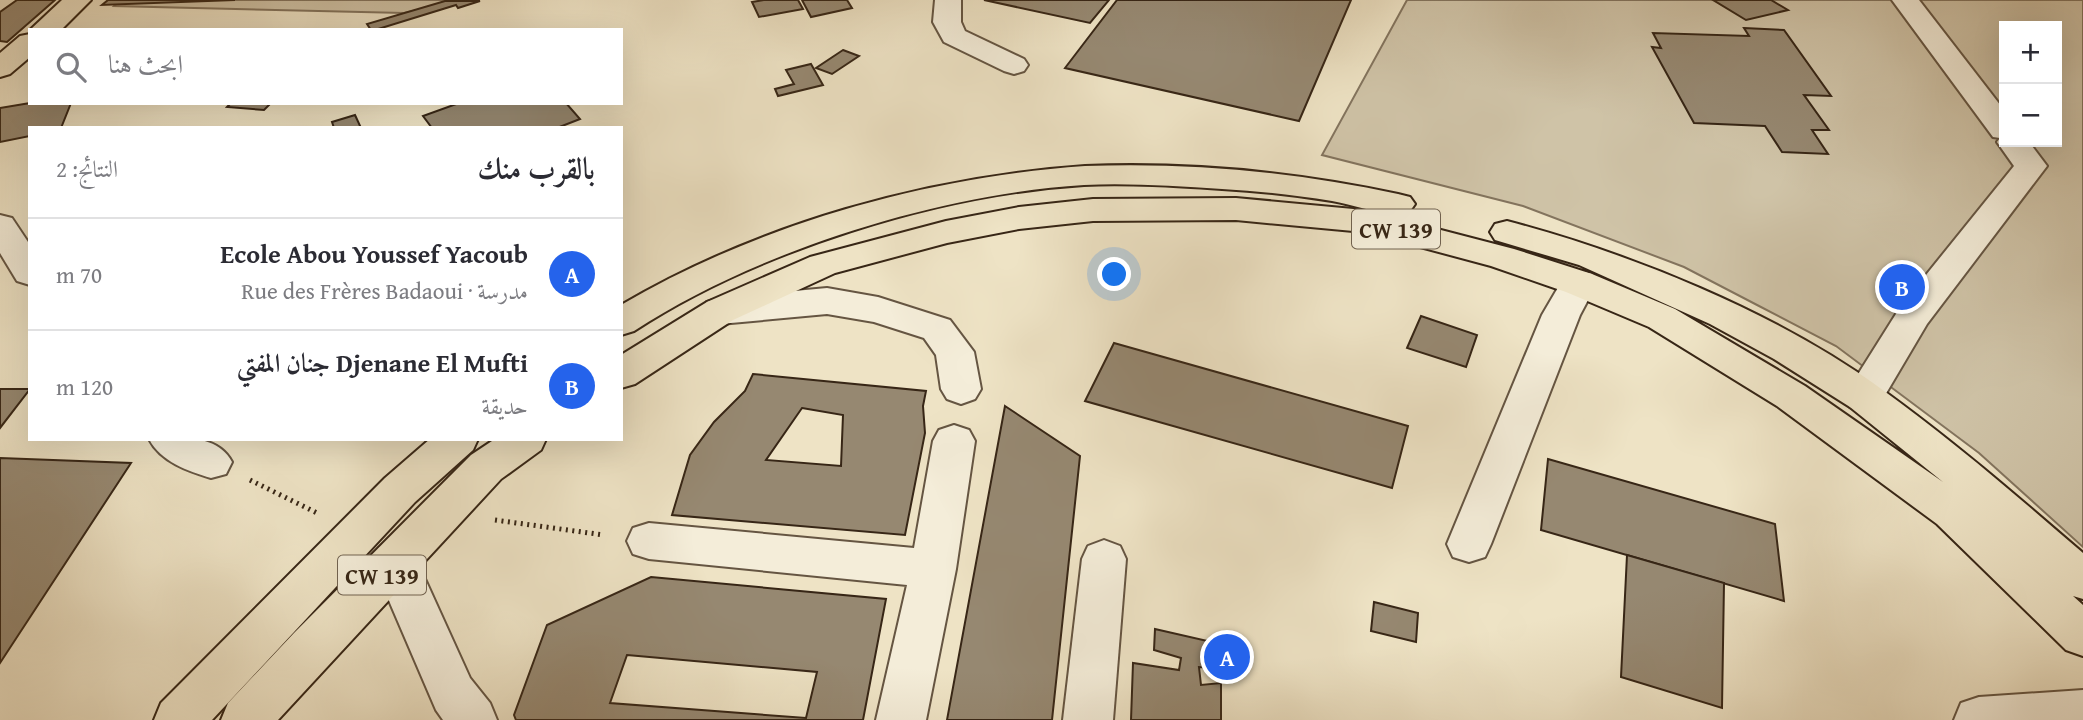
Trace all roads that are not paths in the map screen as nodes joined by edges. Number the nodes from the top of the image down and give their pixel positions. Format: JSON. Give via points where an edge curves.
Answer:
{"nodes":[{"id":1,"x":78,"y":0,"type":"edge"},
{"id":2,"x":948,"y":0,"type":"edge"},
{"id":3,"x":1905,"y":0,"type":"edge"},
{"id":4,"x":46,"y":28,"type":"edge"},
{"id":5,"x":28,"y":44,"type":"edge"},
{"id":6,"x":1014,"y":65,"type":"dead end"},
{"id":7,"x":0,"y":68,"type":"edge"},
{"id":8,"x":1999,"y":123,"type":"edge"},
{"id":9,"x":2017,"y":147,"type":"edge"},
{"id":10,"x":0,"y":226,"type":"edge"},
{"id":11,"x":28,"y":270,"type":"edge"},
{"id":12,"x":1579,"y":283,"type":"junction"},
{"id":13,"x":720,"y":311,"type":"junction"},
{"id":14,"x":623,"y":321,"type":"edge"},
{"id":15,"x":623,"y":372,"type":"edge"},
{"id":16,"x":961,"y":389,"type":"dead end"},
{"id":17,"x":1864,"y":397,"type":"junction"},
{"id":18,"x":172,"y":441,"type":"edge"},
{"id":19,"x":456,"y":441,"type":"edge"},
{"id":20,"x":523,"y":441,"type":"edge"},
{"id":21,"x":954,"y":441,"type":"dead end"},
{"id":22,"x":211,"y":461,"type":"road end"},
{"id":23,"x":649,"y":541,"type":"road end"},
{"id":24,"x":1469,"y":544,"type":"dead end"},
{"id":25,"x":1104,"y":559,"type":"dead end"},
{"id":26,"x":395,"y":561,"type":"junction"},
{"id":27,"x":933,"y":569,"type":"junction"},
{"id":28,"x":2083,"y":580,"type":"edge"},
{"id":29,"x":2083,"y":635,"type":"edge"},
{"id":30,"x":2083,"y":713,"type":"edge"},
{"id":31,"x":179,"y":720,"type":"edge"},
{"id":32,"x":246,"y":720,"type":"edge"},
{"id":33,"x":472,"y":720,"type":"edge"},
{"id":34,"x":901,"y":720,"type":"edge"},
{"id":35,"x":1088,"y":720,"type":"edge"},
{"id":36,"x":1979,"y":720,"type":"edge"}],
"edges":[{"from":1,"to":4,"type":"main road"},
{"from":2,"to":6,"type":"street","via":[[947,22],[954,36]]},
{"from":3,"to":8,"type":"street"},
{"from":5,"to":7,"type":"main road"},
{"from":9,"to":17,"type":"street","via":[[2031,166],[1914,315]]},
{"from":10,"to":11,"type":"street"},
{"from":12,"to":13,"type":"main road","number":"CW 139","via":[[1502,257],[1363,221],[1236,209],[1093,210],[946,232],[823,265]]},
{"from":12,"to":24,"type":"street","via":[[1561,315]]},
{"from":12,"to":29,"type":"main road","number":"CW 139","via":[[1662,318],[1791,396],[1952,512]]},
{"from":13,"to":15,"type":"main road","number":"CW 139"},
{"from":13,"to":16,"type":"street","via":[[827,300],[937,329],[955,352]]},
{"from":14,"to":17,"type":"main road","number":"CW 139","via":[[751,255],[865,216],[971,191],[1077,176],[1199,176],[1341,190],[1591,257],[1723,315]]},
{"from":17,"to":28,"type":"main road","number":"CW 139","via":[[1962,474]]},
{"from":18,"to":22,"type":"street"},
{"from":19,"to":31,"type":"main road","number":"CW 139","via":[[400,490]]},
{"from":20,"to":26,"type":"main road","number":"CW 139","via":[[486,467]]},
{"from":21,"to":27,"type":"street"},
{"from":23,"to":27,"type":"street"},
{"from":25,"to":35,"type":"street"},
{"from":26,"to":32,"type":"main road","number":"CW 139"},
{"from":26,"to":33,"type":"street","via":[[453,694]]},
{"from":27,"to":34,"type":"street"},
{"from":30,"to":36,"type":"street"}]}
